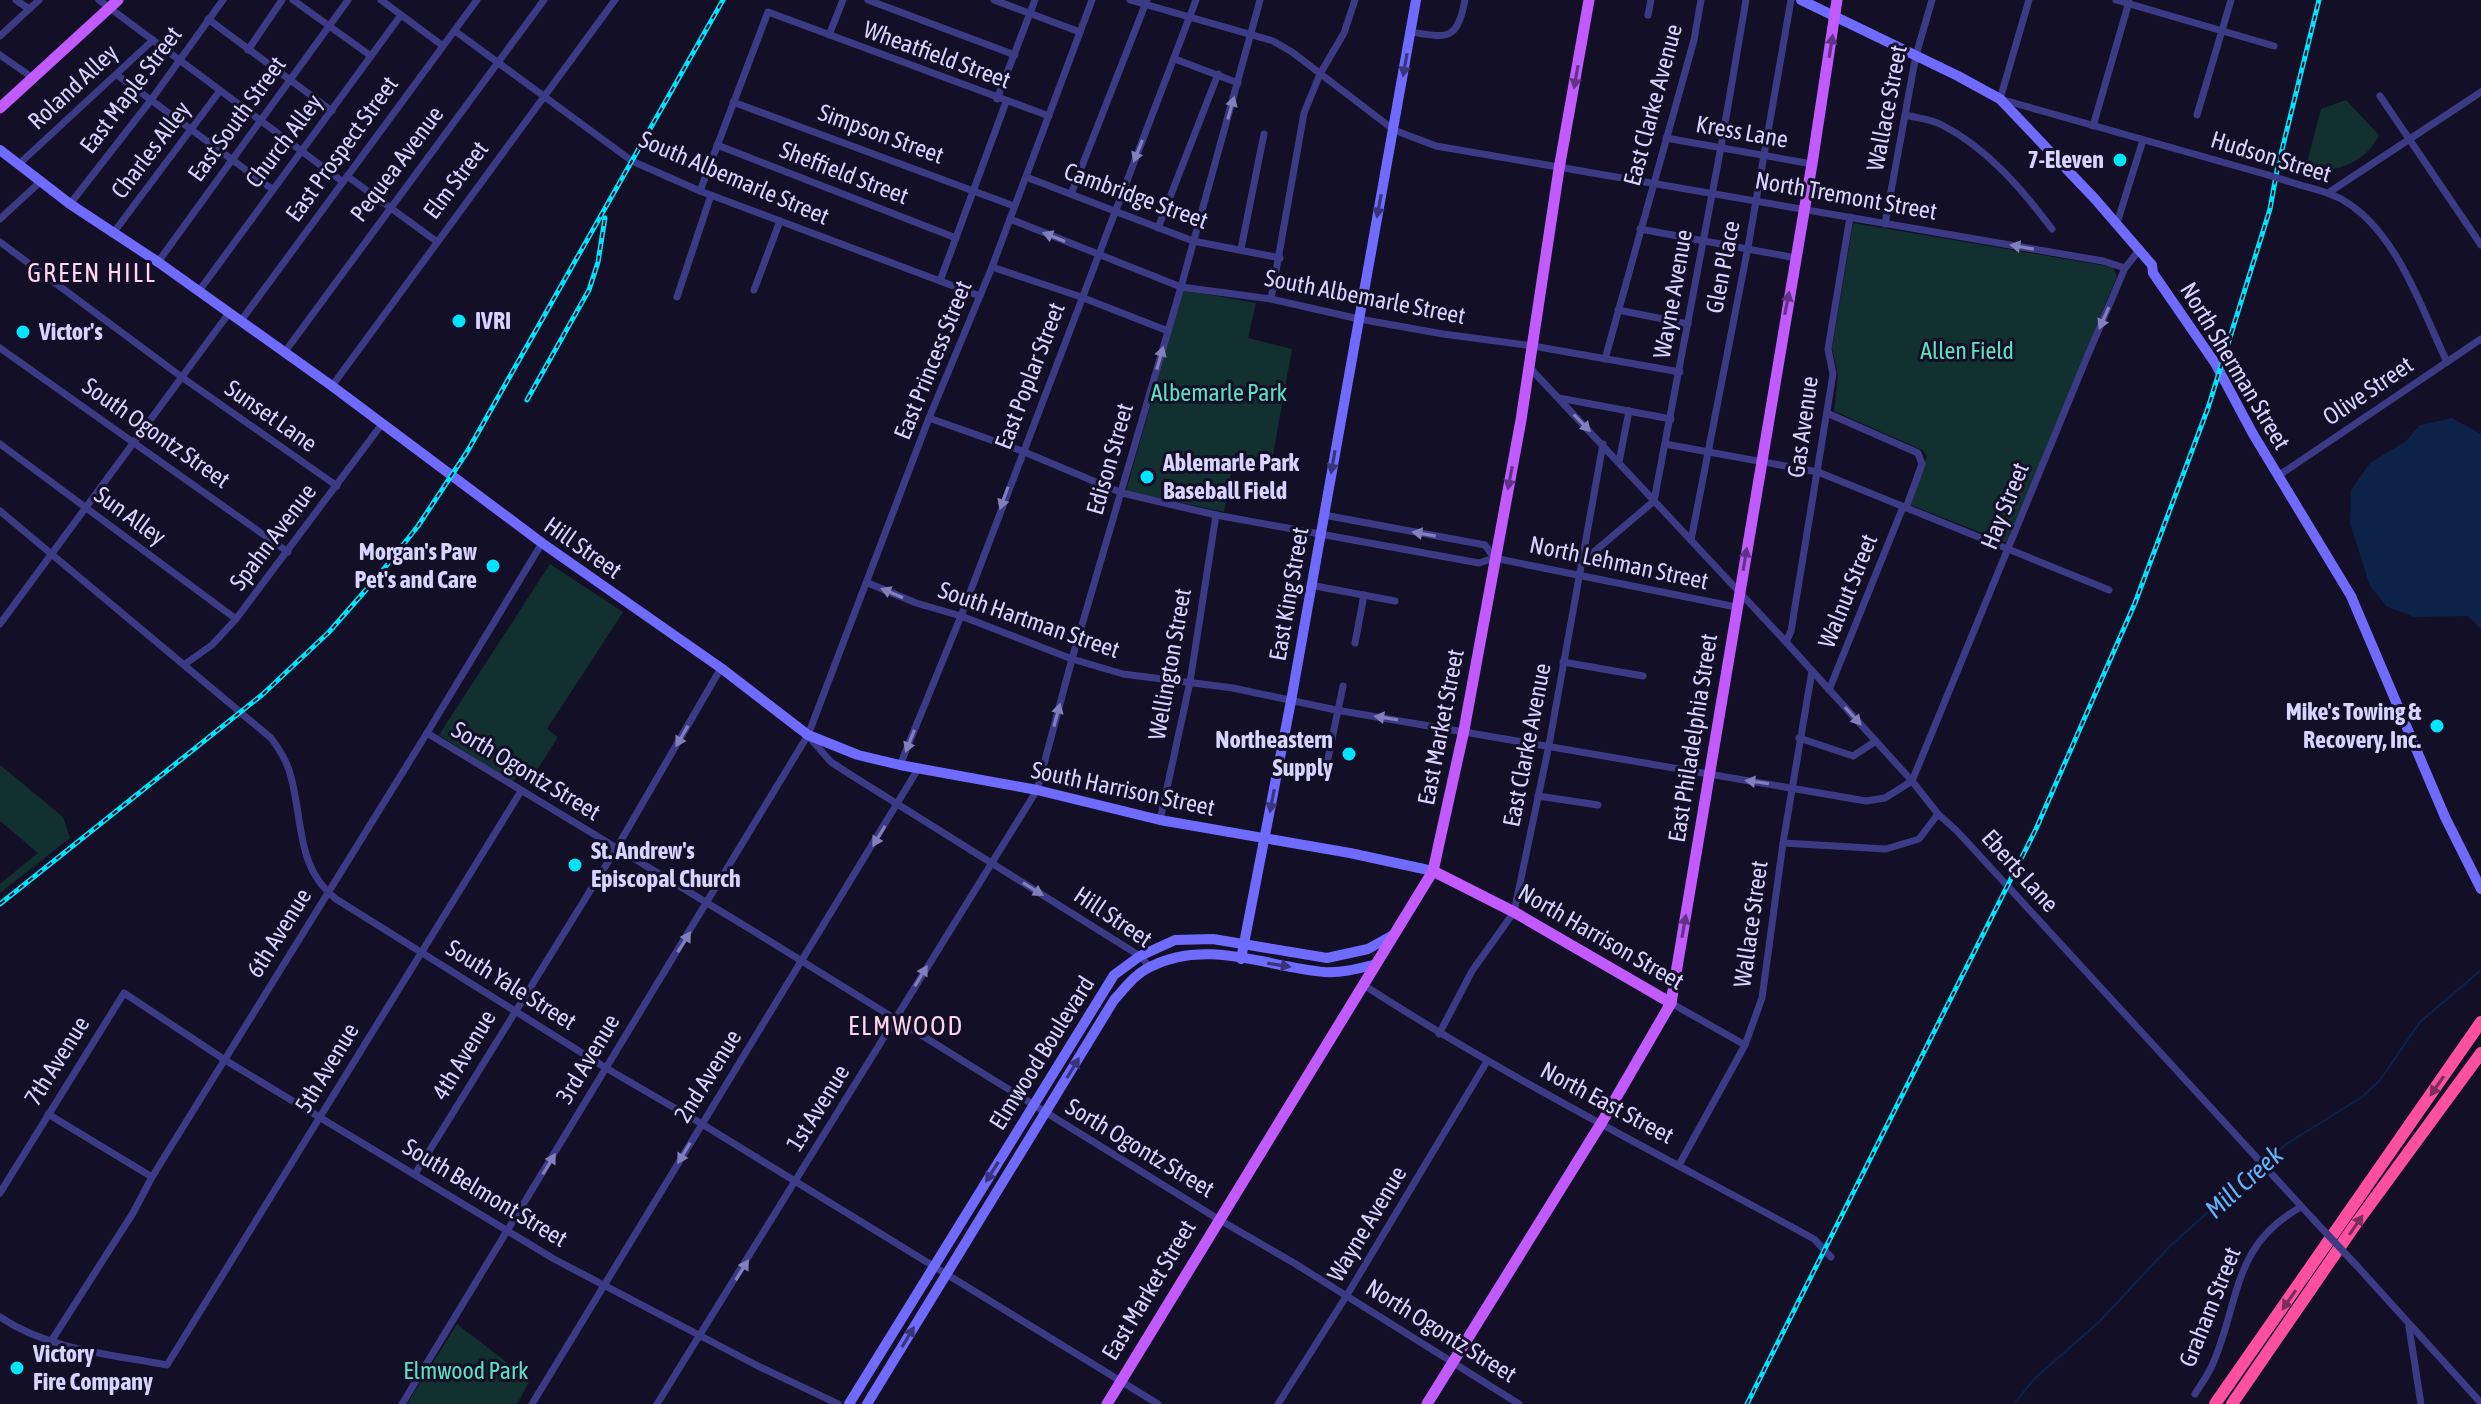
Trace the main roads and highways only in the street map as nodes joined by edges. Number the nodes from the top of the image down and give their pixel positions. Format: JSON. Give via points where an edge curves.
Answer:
{"nodes":[{"id":1,"x":1416,"y":0,"type":"edge"},
{"id":2,"x":1589,"y":0,"type":"edge"},
{"id":3,"x":1801,"y":0,"type":"edge"},
{"id":4,"x":1840,"y":0,"type":"edge"},
{"id":5,"x":109,"y":3,"type":"edge"},
{"id":6,"x":1836,"y":17,"type":"junction"},
{"id":7,"x":0,"y":108,"type":"edge"},
{"id":8,"x":0,"y":150,"type":"edge"},
{"id":9,"x":808,"y":735,"type":"joint"},
{"id":10,"x":1447,"y":810,"type":"junction"},
{"id":11,"x":1265,"y":838,"type":"junction"},
{"id":12,"x":1433,"y":871,"type":"junction"},
{"id":13,"x":1447,"y":877,"type":"junction"},
{"id":14,"x":2481,"y":889,"type":"edge"},
{"id":15,"x":1393,"y":935,"type":"junction"},
{"id":16,"x":1244,"y":943,"type":"junction"},
{"id":17,"x":1241,"y":959,"type":"junction"},
{"id":18,"x":1373,"y":965,"type":"junction"},
{"id":19,"x":1671,"y":1003,"type":"junction"},
{"id":20,"x":2481,"y":1022,"type":"edge"},
{"id":21,"x":2481,"y":1053,"type":"edge"},
{"id":22,"x":849,"y":1404,"type":"edge"},
{"id":23,"x":867,"y":1404,"type":"edge"},
{"id":24,"x":1104,"y":1404,"type":"edge"},
{"id":25,"x":1427,"y":1404,"type":"edge"},
{"id":26,"x":2215,"y":1404,"type":"edge"},
{"id":27,"x":2232,"y":1404,"type":"edge"}],
"edges":[{"from":1,"to":11,"type":"main road","name":"East King Street","one_way":true},
{"from":2,"to":10,"type":"main road","name":"East Market Street","one_way":true,"via":[[1521,420]]},
{"from":3,"to":6,"type":"main road","name":"North Sherman Street"},
{"from":4,"to":6,"type":"main road","name":"East Philadelphia Street"},
{"from":5,"to":7,"type":"main road"},
{"from":6,"to":14,"type":"main road","name":"North Sherman Street","via":[[2000,99],[2140,249],[2215,363],[2351,596],[2433,791]]},
{"from":19,"to":6,"type":"main road","name":"East Philadelphia Street","one_way":true},
{"from":8,"to":9,"type":"main road","name":"Hill Street"},
{"from":9,"to":11,"type":"main road","name":"South Harrison Street","via":[[900,765]]},
{"from":10,"to":12,"type":"main road","name":"East Market Street"},
{"from":10,"to":13,"type":"main road","via":[[1442,866]]},
{"from":11,"to":12,"type":"main road","name":"South Harrison Street"},
{"from":11,"to":16,"type":"main road","name":"East King Street"},
{"from":12,"to":13,"type":"main road","name":"North Harrison Street"},
{"from":12,"to":15,"type":"main road","name":"East Market Street"},
{"from":13,"to":19,"type":"main road","name":"North Harrison Street"},
{"from":15,"to":16,"type":"main road","name":"Elmwood Boulevard","via":[[1368,949],[1327,958]]},
{"from":15,"to":18,"type":"main road","name":"East Market Street"},
{"from":16,"to":17,"type":"main road","name":"East King Street"},
{"from":16,"to":22,"type":"main road","name":"Elmwood Boulevard","one_way":true,"via":[[1175,940],[1114,975]]},
{"from":17,"to":18,"type":"main road","name":"Elmwood Boulevard","one_way":true,"via":[[1326,972]]},
{"from":23,"to":17,"type":"main road","name":"Elmwood Boulevard","one_way":true,"via":[[1114,1000],[1150,967],[1176,958],[1203,953]]},
{"from":18,"to":24,"type":"main road","name":"East Market Street"},
{"from":19,"to":25,"type":"main road","name":"East Philadelphia Street"},
{"from":20,"to":26,"type":"highway","one_way":true},
{"from":27,"to":21,"type":"highway","one_way":true}]}
